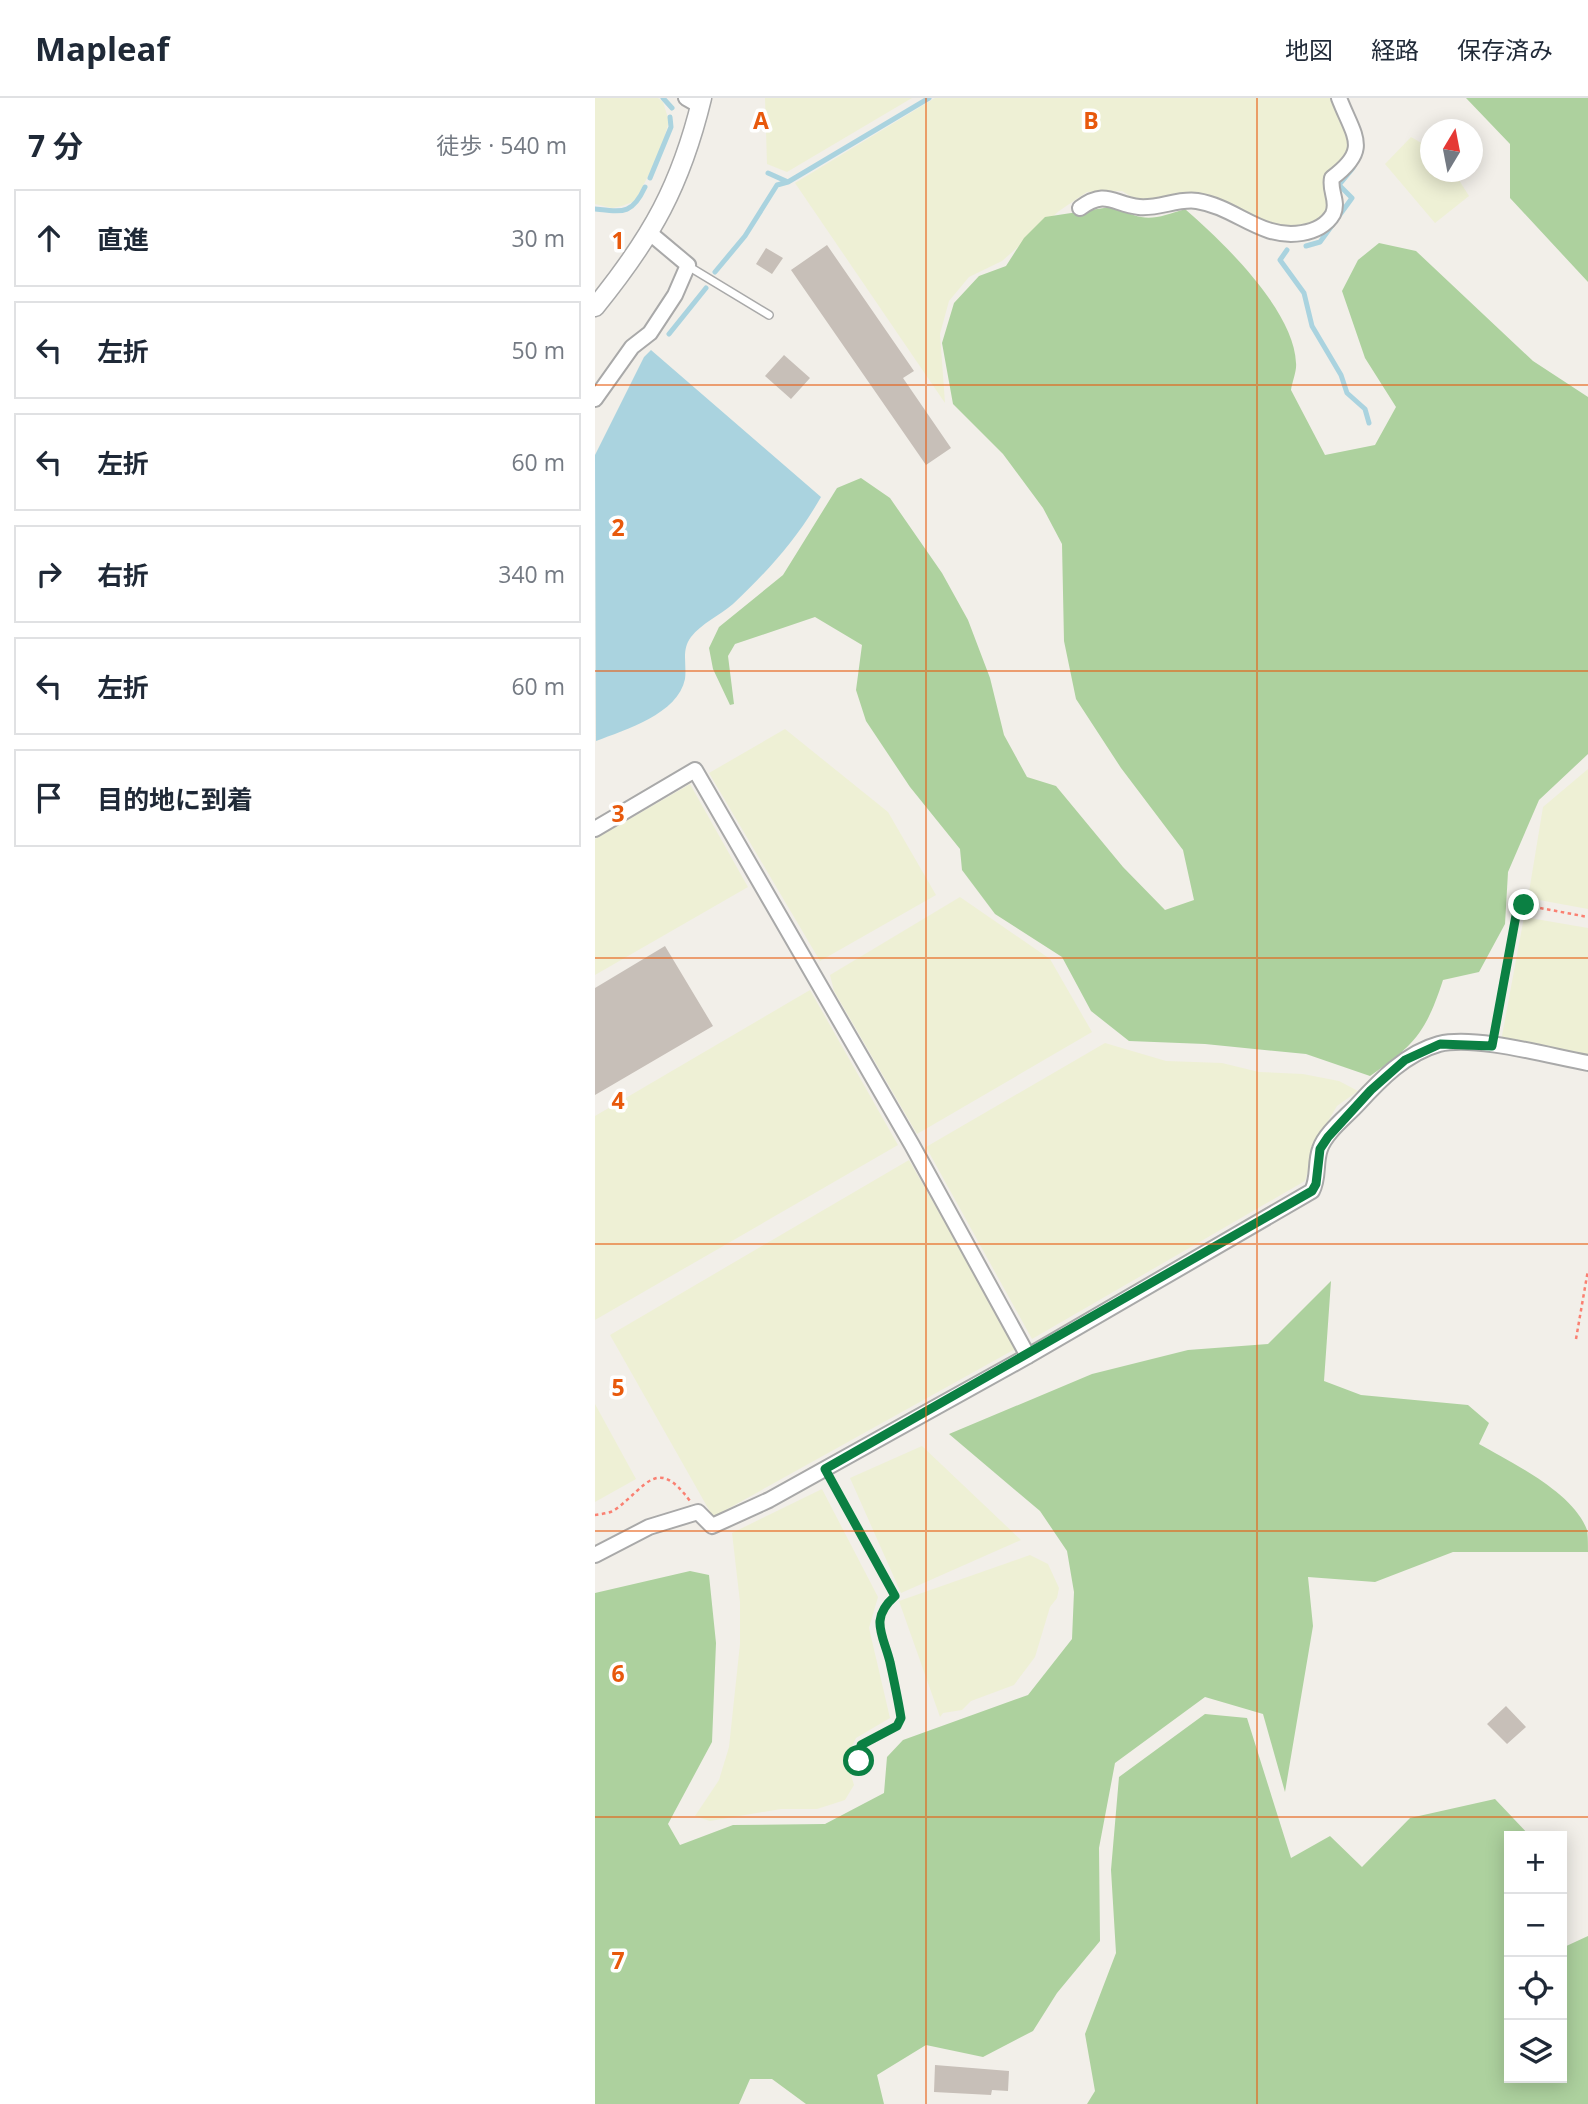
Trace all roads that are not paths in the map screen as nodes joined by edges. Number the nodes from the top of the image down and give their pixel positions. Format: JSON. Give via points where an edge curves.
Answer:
{"nodes":[{"id":1,"x":1339,"y":98,"type":"edge"},
{"id":2,"x":696,"y":101,"type":"edge"},
{"id":3,"x":1080,"y":208,"type":"dead end"},
{"id":4,"x":651,"y":234,"type":"junction"},
{"id":5,"x":688,"y":265,"type":"junction"},
{"id":6,"x":595,"y":307,"type":"edge"},
{"id":7,"x":769,"y":314,"type":"dead end"},
{"id":8,"x":595,"y":399,"type":"edge"},
{"id":9,"x":595,"y":829,"type":"edge"},
{"id":10,"x":1588,"y":1063,"type":"edge"},
{"id":11,"x":1028,"y":1356,"type":"junction"},
{"id":12,"x":595,"y":1555,"type":"edge"}],
"edges":[{"from":1,"to":3,"type":"street","via":[[1356,142],[1356,155],[1332,178],[1333,213],[1312,231],[1277,234],[1199,201],[1147,207],[1093,198]]},
{"from":2,"to":4,"type":"street","via":[[684,162]]},
{"from":4,"to":5,"type":"street"},
{"from":4,"to":6,"type":"street"},
{"from":5,"to":7,"type":"lane"},
{"from":5,"to":8,"type":"street","via":[[675,296],[650,333],[632,347]]},
{"from":9,"to":11,"type":"street","via":[[695,770]]},
{"from":10,"to":11,"type":"street","via":[[1492,1046],[1440,1044],[1405,1060],[1328,1137],[1320,1149],[1312,1191]]},
{"from":11,"to":12,"type":"street","via":[[712,1526],[698,1512],[649,1527]]}]}
